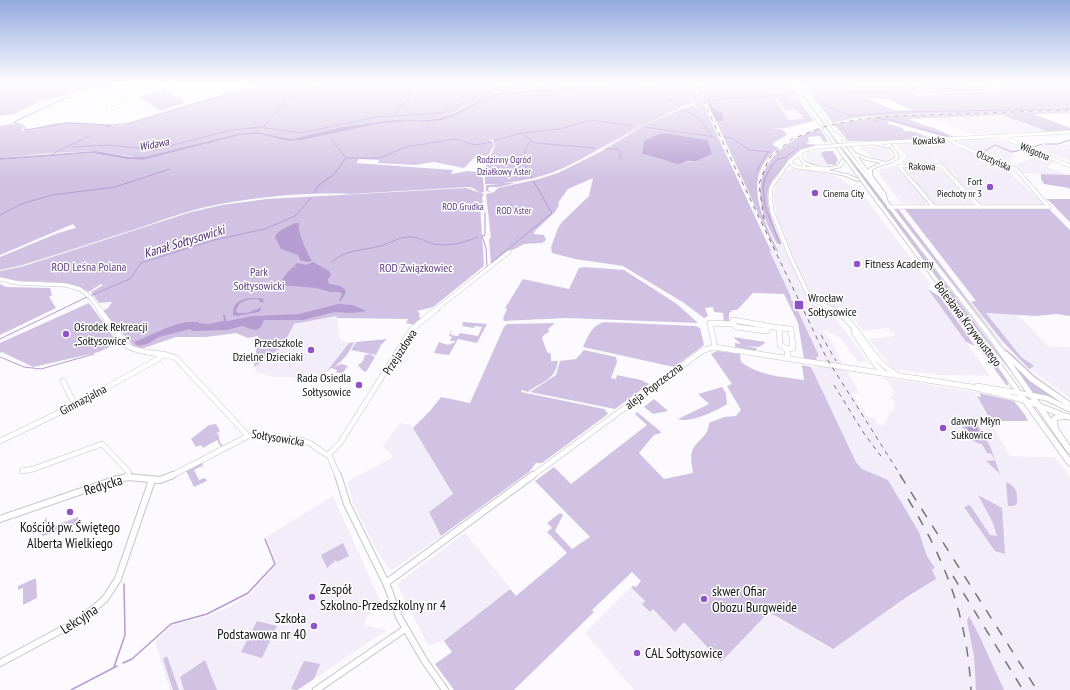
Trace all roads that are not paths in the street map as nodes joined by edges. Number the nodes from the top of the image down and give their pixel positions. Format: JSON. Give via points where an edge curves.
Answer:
{"nodes":[{"id":1,"x":815,"y":116,"type":"edge"},
{"id":2,"x":820,"y":116,"type":"edge"},
{"id":3,"x":1070,"y":132,"type":"edge"},
{"id":4,"x":1001,"y":136,"type":"junction"},
{"id":5,"x":949,"y":139,"type":"junction"},
{"id":6,"x":884,"y":142,"type":"junction"},
{"id":7,"x":894,"y":142,"type":"junction"},
{"id":8,"x":873,"y":143,"type":"junction"},
{"id":9,"x":834,"y":145,"type":"junction"},
{"id":10,"x":845,"y":145,"type":"junction"},
{"id":11,"x":890,"y":146,"type":"junction"},
{"id":12,"x":894,"y":151,"type":"junction"},
{"id":13,"x":800,"y":152,"type":"junction"},
{"id":14,"x":853,"y":152,"type":"junction"},
{"id":15,"x":843,"y":160,"type":"junction"},
{"id":16,"x":790,"y":161,"type":"junction"},
{"id":17,"x":804,"y":162,"type":"junction"},
{"id":18,"x":886,"y":162,"type":"junction"},
{"id":19,"x":1070,"y":166,"type":"edge"},
{"id":20,"x":799,"y":167,"type":"junction"},
{"id":21,"x":828,"y":171,"type":"joint"},
{"id":22,"x":782,"y":172,"type":"junction"},
{"id":23,"x":870,"y":174,"type":"junction"},
{"id":24,"x":858,"y":180,"type":"junction"},
{"id":25,"x":873,"y":196,"type":"junction"},
{"id":26,"x":887,"y":204,"type":"junction"},
{"id":27,"x":933,"y":206,"type":"junction"},
{"id":28,"x":980,"y":207,"type":"junction"},
{"id":29,"x":509,"y":252,"type":"dead end"},
{"id":30,"x":0,"y":279,"type":"edge"},
{"id":31,"x":852,"y":327,"type":"junction"},
{"id":32,"x":779,"y":328,"type":"junction"},
{"id":33,"x":990,"y":336,"type":"junction"},
{"id":34,"x":715,"y":347,"type":"junction"},
{"id":35,"x":788,"y":348,"type":"junction"},
{"id":36,"x":164,"y":354,"type":"junction"},
{"id":37,"x":788,"y":359,"type":"junction"},
{"id":38,"x":876,"y":365,"type":"junction"},
{"id":39,"x":884,"y":368,"type":"junction"},
{"id":40,"x":864,"y":371,"type":"junction"},
{"id":41,"x":885,"y":374,"type":"junction"},
{"id":42,"x":900,"y":376,"type":"junction"},
{"id":43,"x":63,"y":381,"type":"dead end"},
{"id":44,"x":972,"y":387,"type":"junction"},
{"id":45,"x":1019,"y":393,"type":"junction"},
{"id":46,"x":1032,"y":395,"type":"junction"},
{"id":47,"x":1024,"y":400,"type":"junction"},
{"id":48,"x":75,"y":405,"type":"junction"},
{"id":49,"x":1038,"y":405,"type":"junction"},
{"id":50,"x":1070,"y":405,"type":"edge"},
{"id":51,"x":1070,"y":410,"type":"edge"},
{"id":52,"x":1070,"y":418,"type":"edge"},
{"id":53,"x":1055,"y":430,"type":"junction"},
{"id":54,"x":248,"y":436,"type":"junction"},
{"id":55,"x":0,"y":441,"type":"edge"},
{"id":56,"x":1070,"y":451,"type":"edge"},
{"id":57,"x":328,"y":455,"type":"junction"},
{"id":58,"x":1070,"y":463,"type":"edge"},
{"id":59,"x":22,"y":471,"type":"dead end"},
{"id":60,"x":128,"y":477,"type":"junction"},
{"id":61,"x":152,"y":480,"type":"junction"},
{"id":62,"x":0,"y":519,"type":"edge"},
{"id":63,"x":386,"y":583,"type":"junction"},
{"id":64,"x":405,"y":629,"type":"junction"},
{"id":65,"x":0,"y":662,"type":"edge"},
{"id":66,"x":316,"y":690,"type":"edge"},
{"id":67,"x":445,"y":690,"type":"edge"}],
"edges":[{"from":1,"to":9,"type":"main road","name":"Bolesława Krzywoustego"},
{"from":2,"to":10,"type":"main road","name":"Bolesława Krzywoustego"},
{"from":3,"to":4,"type":"street","name":"Kowalska"},
{"from":4,"to":5,"type":"street","name":"Kowalska"},
{"from":4,"to":19,"type":"street","name":"Wilgotna"},
{"from":5,"to":7,"type":"street","name":"Kowalska"},
{"from":5,"to":28,"type":"street","name":"Olsztyńska","via":[[1016,170],[1049,207]]},
{"from":6,"to":7,"type":"street","name":"Kowalska"},
{"from":6,"to":8,"type":"street","name":"Kowalska"},
{"from":6,"to":11,"type":"main road"},
{"from":7,"to":11,"type":"main road"},
{"from":8,"to":12,"type":"main road"},
{"from":8,"to":13,"type":"street","name":"Kowalska","bridge":true,"via":[[817,147]]},
{"from":9,"to":15,"type":"main road"},
{"from":9,"to":25,"type":"main road","name":"Bolesława Krzywoustego"},
{"from":10,"to":14,"type":"main road"},
{"from":10,"to":26,"type":"main road","name":"Bolesława Krzywoustego"},
{"from":11,"to":12,"type":"main road"},
{"from":12,"to":18,"type":"main road","via":[[896,158]]},
{"from":13,"to":16,"type":"street"},
{"from":13,"to":17,"type":"street"},
{"from":14,"to":18,"type":"main road","via":[[869,160]]},
{"from":14,"to":23,"type":"main road"},
{"from":15,"to":17,"type":"main road","via":[[841,165],[831,169],[817,168]]},
{"from":15,"to":24,"type":"main road"},
{"from":16,"to":17,"type":"street"},
{"from":16,"to":20,"type":"street"},
{"from":16,"to":22,"type":"street"},
{"from":17,"to":20,"type":"street","via":[[805,166]]},
{"from":18,"to":23,"type":"main road","via":[[872,167]]},
{"from":20,"to":21,"type":"street"},
{"from":20,"to":22,"type":"street"},
{"from":21,"to":24,"type":"main road"},
{"from":22,"to":31,"type":"street","via":[[770,188],[777,228],[811,297],[839,313]]},
{"from":23,"to":26,"type":"main road","via":[[884,194]]},
{"from":24,"to":25,"type":"main road"},
{"from":25,"to":45,"type":"main road","name":"Bolesława Krzywoustego"},
{"from":26,"to":27,"type":"street"},
{"from":26,"to":33,"type":"main road","name":"Bolesława Krzywoustego"},
{"from":27,"to":28,"type":"street"},
{"from":27,"to":28,"type":"street","name":"Rakowa","via":[[899,166],[940,166]]},
{"from":29,"to":57,"type":"street","name":"Przejazdowa","via":[[412,329],[360,413],[340,443]]},
{"from":30,"to":36,"type":"street","name":"Sołtysowicka","via":[[18,283],[70,285],[78,288],[90,296],[128,347]]},
{"from":31,"to":38,"type":"street"},
{"from":31,"to":39,"type":"street"},
{"from":32,"to":34,"type":"street","via":[[734,320],[733,324],[710,323]]},
{"from":32,"to":35,"type":"street","via":[[780,345]]},
{"from":32,"to":35,"type":"street","via":[[791,329],[793,348]]},
{"from":33,"to":46,"type":"main road","name":"Bolesława Krzywoustego"},
{"from":33,"to":50,"type":"main road","via":[[1024,372]]},
{"from":34,"to":37,"type":"street"},
{"from":34,"to":63,"type":"street","name":"aleja Poprzeczna","via":[[702,351]]},
{"from":35,"to":37,"type":"street"},
{"from":36,"to":48,"type":"street","name":"Gimnazjalna"},
{"from":36,"to":54,"type":"street","name":"Sołtysowicka","via":[[176,358]]},
{"from":37,"to":40,"type":"street"},
{"from":38,"to":40,"type":"street","via":[[871,370]]},
{"from":38,"to":41,"type":"street"},
{"from":39,"to":41,"type":"street"},
{"from":39,"to":42,"type":"street"},
{"from":40,"to":41,"type":"street"},
{"from":41,"to":42,"type":"street"},
{"from":42,"to":44,"type":"street"},
{"from":43,"to":48,"type":"street"},
{"from":44,"to":45,"type":"street"},
{"from":44,"to":47,"type":"street"},
{"from":45,"to":46,"type":"main road"},
{"from":45,"to":47,"type":"main road","name":"Bolesława Krzywoustego"},
{"from":46,"to":49,"type":"main road","name":"Bolesława Krzywoustego"},
{"from":46,"to":51,"type":"main road","via":[[1046,398]]},
{"from":47,"to":49,"type":"main road"},
{"from":47,"to":58,"type":"main road","name":"Bolesława Krzywoustego"},
{"from":48,"to":55,"type":"street","name":"Gimnazjalna"},
{"from":49,"to":52,"type":"main road"},
{"from":49,"to":53,"type":"main road","name":"Bolesława Krzywoustego"},
{"from":52,"to":53,"type":"main road","via":[[1055,418]]},
{"from":53,"to":56,"type":"main road","name":"Bolesława Krzywoustego"},
{"from":54,"to":57,"type":"street","name":"Sołtysowicka","via":[[302,440]]},
{"from":54,"to":61,"type":"street","name":"Redycka","via":[[165,479]]},
{"from":57,"to":63,"type":"street","via":[[335,467],[347,504]]},
{"from":59,"to":60,"type":"street","via":[[102,444],[128,471]]},
{"from":60,"to":61,"type":"street","name":"Redycka"},
{"from":60,"to":62,"type":"street","name":"Redycka"},
{"from":61,"to":65,"type":"street","name":"Lekcyjna","via":[[118,579],[101,605],[77,623]]},
{"from":63,"to":64,"type":"street"},
{"from":64,"to":66,"type":"street"},
{"from":64,"to":67,"type":"street"}]}
